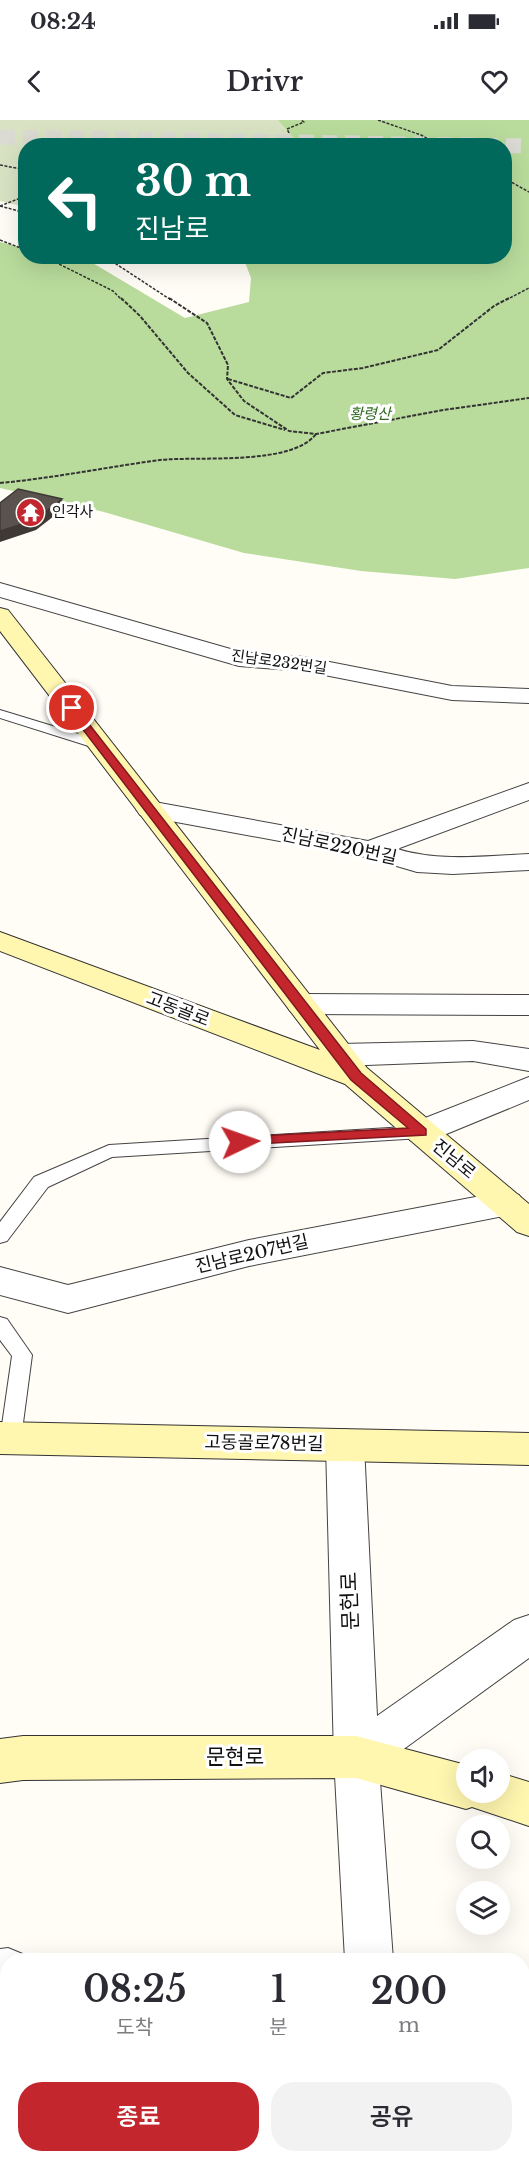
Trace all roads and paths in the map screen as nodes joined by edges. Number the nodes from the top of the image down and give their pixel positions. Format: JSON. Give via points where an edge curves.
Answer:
{"nodes":[{"id":1,"x":301,"y":120,"type":"edge"},
{"id":2,"x":378,"y":120,"type":"edge"},
{"id":3,"x":289,"y":133,"type":"dead end"},
{"id":4,"x":426,"y":138,"type":"edge"},
{"id":5,"x":0,"y":165,"type":"edge"},
{"id":6,"x":18,"y":168,"type":"edge"},
{"id":7,"x":512,"y":182,"type":"edge"},
{"id":8,"x":529,"y":192,"type":"edge"},
{"id":9,"x":18,"y":198,"type":"edge"},
{"id":10,"x":0,"y":206,"type":"edge"},
{"id":11,"x":18,"y":211,"type":"edge"},
{"id":12,"x":0,"y":240,"type":"edge"},
{"id":13,"x":18,"y":247,"type":"edge"},
{"id":14,"x":59,"y":264,"type":"edge"},
{"id":15,"x":117,"y":264,"type":"edge"},
{"id":16,"x":529,"y":288,"type":"edge"},
{"id":17,"x":227,"y":379,"type":"junction"},
{"id":18,"x":529,"y":398,"type":"edge"},
{"id":19,"x":289,"y":431,"type":"junction"},
{"id":20,"x":316,"y":434,"type":"junction"},
{"id":21,"x":0,"y":483,"type":"edge"},
{"id":22,"x":0,"y":590,"type":"edge"},
{"id":23,"x":0,"y":615,"type":"edge"},
{"id":24,"x":529,"y":696,"type":"edge"},
{"id":25,"x":0,"y":714,"type":"edge"},
{"id":26,"x":100,"y":745,"type":"junction"},
{"id":27,"x":529,"y":791,"type":"edge"},
{"id":28,"x":150,"y":809,"type":"junction"},
{"id":29,"x":370,"y":850,"type":"junction"},
{"id":30,"x":529,"y":862,"type":"edge"},
{"id":31,"x":0,"y":941,"type":"edge"},
{"id":32,"x":300,"y":1004,"type":"junction"},
{"id":33,"x":529,"y":1005,"type":"edge"},
{"id":34,"x":529,"y":1060,"type":"edge"},
{"id":35,"x":348,"y":1066,"type":"junction"},
{"id":36,"x":529,"y":1088,"type":"edge"},
{"id":37,"x":422,"y":1132,"type":"junction"},
{"id":38,"x":518,"y":1214,"type":"edge"},
{"id":39,"x":0,"y":1236,"type":"edge"},
{"id":40,"x":0,"y":1281,"type":"edge"},
{"id":41,"x":0,"y":1325,"type":"edge"},
{"id":42,"x":5,"y":1438,"type":"edge"},
{"id":43,"x":345,"y":1445,"type":"junction"},
{"id":44,"x":529,"y":1449,"type":"edge"},
{"id":45,"x":529,"y":1634,"type":"edge"},
{"id":46,"x":356,"y":1757,"type":"junction"},
{"id":47,"x":0,"y":1761,"type":"edge"},
{"id":48,"x":456,"y":1784,"type":"edge"},
{"id":49,"x":510,"y":1798,"type":"edge"},
{"id":50,"x":529,"y":1804,"type":"edge"},
{"id":51,"x":369,"y":1953,"type":"edge"}],
"edges":[{"from":1,"to":3,"type":"path","via":[[304,122],[287,129]]},
{"from":2,"to":4,"type":"path"},
{"from":5,"to":6,"type":"path"},
{"from":7,"to":8,"type":"path"},
{"from":9,"to":10,"type":"path"},
{"from":10,"to":11,"type":"path"},
{"from":12,"to":13,"type":"path"},
{"from":14,"to":19,"type":"path","via":[[113,291],[140,316],[188,373],[235,415]]},
{"from":15,"to":17,"type":"path","via":[[207,323],[228,365]]},
{"from":16,"to":17,"type":"path","via":[[494,306],[438,350],[323,373],[291,398]]},
{"from":17,"to":19,"type":"path","via":[[244,401]]},
{"from":18,"to":20,"type":"path"},
{"from":19,"to":20,"type":"path"},
{"from":20,"to":21,"type":"path","via":[[310,442],[293,449],[250,457],[162,460]]},
{"from":22,"to":24,"type":"street","name":"진남로232번길","via":[[240,659],[304,664],[453,693]]},
{"from":23,"to":26,"type":"street","name":"진남로"},
{"from":25,"to":26,"type":"lane"},
{"from":26,"to":28,"type":"street","name":"진남로"},
{"from":27,"to":29,"type":"street"},
{"from":28,"to":29,"type":"street","name":"진남로220번길"},
{"from":28,"to":32,"type":"street","name":"진남로"},
{"from":29,"to":30,"type":"street","name":"진남로220번길","via":[[417,864]]},
{"from":31,"to":35,"type":"street","name":"고동골로"},
{"from":32,"to":33,"type":"street"},
{"from":32,"to":35,"type":"street","name":"진남로"},
{"from":34,"to":35,"type":"street","via":[[473,1051]]},
{"from":35,"to":37,"type":"street","name":"진남로"},
{"from":36,"to":37,"type":"street"},
{"from":37,"to":38,"type":"street","name":"진남로"},
{"from":37,"to":39,"type":"lane","via":[[109,1151],[41,1182]]},
{"from":38,"to":40,"type":"street","name":"진남로207번길","via":[[249,1253],[68,1299]]},
{"from":41,"to":42,"type":"lane","via":[[22,1355]]},
{"from":42,"to":43,"type":"street","name":"고동골로78번길"},
{"from":43,"to":44,"type":"street","name":"고동골로78번길"},
{"from":43,"to":46,"type":"street","name":"문헌로"},
{"from":45,"to":46,"type":"street"},
{"from":46,"to":47,"type":"street","name":"문현로"},
{"from":46,"to":48,"type":"street","name":"문현로"},
{"from":46,"to":51,"type":"street","name":"문헌로"},
{"from":49,"to":50,"type":"street"}]}
